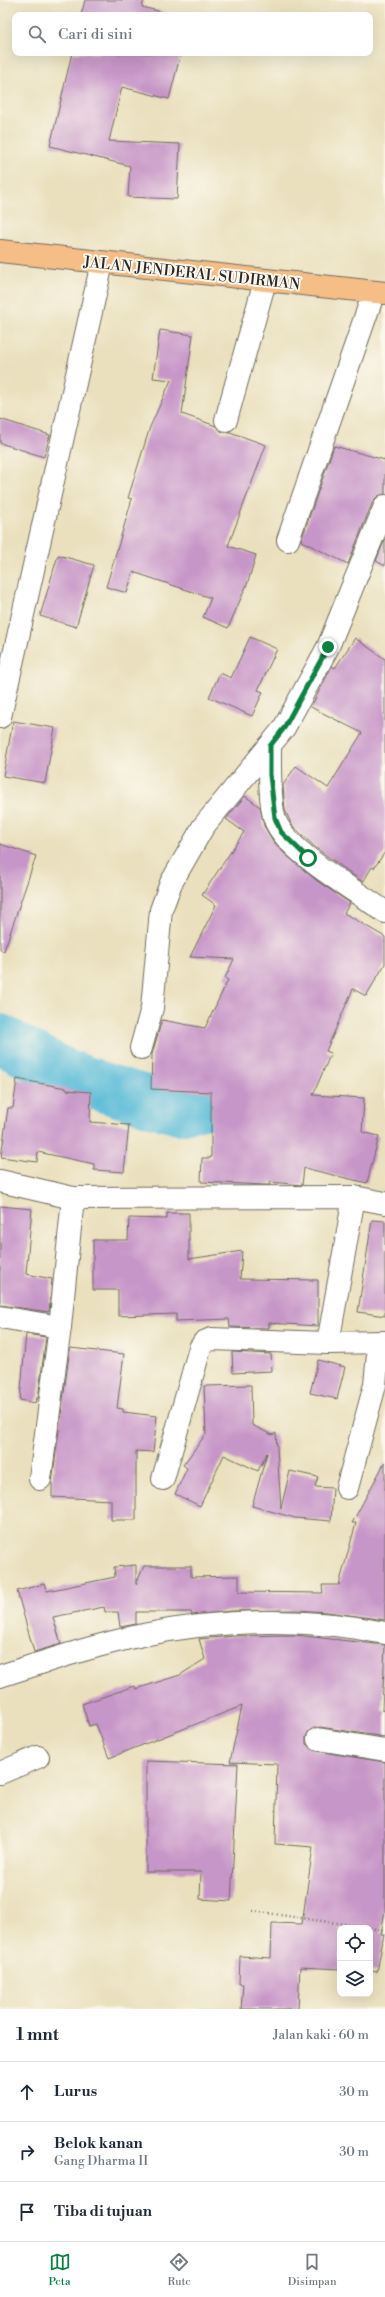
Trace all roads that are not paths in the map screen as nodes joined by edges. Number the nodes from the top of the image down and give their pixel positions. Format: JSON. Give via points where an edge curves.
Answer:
{"nodes":[{"id":1,"x":0,"y":251,"type":"edge"},
{"id":2,"x":102,"y":263,"type":"junction"},
{"id":3,"x":265,"y":281,"type":"junction"},
{"id":4,"x":380,"y":293,"type":"edge"},
{"id":5,"x":226,"y":420,"type":"dead end"},
{"id":6,"x":385,"y":506,"type":"edge"},
{"id":7,"x":288,"y":540,"type":"dead end"},
{"id":8,"x":0,"y":717,"type":"edge"},
{"id":9,"x":270,"y":746,"type":"junction"},
{"id":10,"x":385,"y":912,"type":"edge"},
{"id":11,"x":141,"y":1048,"type":"dead end"},
{"id":12,"x":0,"y":1182,"type":"edge"},
{"id":13,"x":354,"y":1197,"type":"junction"},
{"id":14,"x":72,"y":1198,"type":"junction"},
{"id":15,"x":385,"y":1203,"type":"edge"},
{"id":16,"x":0,"y":1317,"type":"edge"},
{"id":17,"x":60,"y":1327,"type":"junction"},
{"id":18,"x":382,"y":1342,"type":"edge"},
{"id":19,"x":328,"y":1344,"type":"junction"},
{"id":20,"x":40,"y":1479,"type":"dead end"},
{"id":21,"x":164,"y":1479,"type":"dead end"},
{"id":22,"x":347,"y":1488,"type":"dead end"},
{"id":23,"x":385,"y":1633,"type":"edge"},
{"id":24,"x":0,"y":1676,"type":"edge"},
{"id":25,"x":318,"y":1739,"type":"dead end"},
{"id":26,"x":385,"y":1750,"type":"edge"},
{"id":27,"x":38,"y":1757,"type":"dead end"},
{"id":28,"x":0,"y":1773,"type":"edge"}],
"edges":[{"from":1,"to":2,"type":"highway","name":"JALAN JENDERAL SUDIRMAN"},
{"from":2,"to":3,"type":"highway","name":"JALAN JENDERAL SUDIRMAN"},
{"from":2,"to":8,"type":"street"},
{"from":3,"to":4,"type":"highway","name":"JALAN JENDERAL SUDIRMAN"},
{"from":3,"to":5,"type":"street"},
{"from":4,"to":7,"type":"street"},
{"from":6,"to":9,"type":"street","via":[[328,647],[284,728]]},
{"from":9,"to":10,"type":"street","via":[[270,775],[275,818],[281,832],[308,858]]},
{"from":9,"to":11,"type":"street","via":[[204,827],[171,883],[161,910],[152,1008]]},
{"from":12,"to":14,"type":"street"},
{"from":13,"to":14,"type":"street"},
{"from":13,"to":15,"type":"street"},
{"from":13,"to":19,"type":"street"},
{"from":14,"to":17,"type":"street"},
{"from":16,"to":17,"type":"street"},
{"from":17,"to":20,"type":"street"},
{"from":18,"to":19,"type":"street"},
{"from":18,"to":22,"type":"street","via":[[375,1385]]},
{"from":19,"to":21,"type":"street","via":[[211,1339],[204,1342],[200,1348]]},
{"from":23,"to":24,"type":"street","via":[[320,1622],[280,1621],[197,1627],[144,1634]]},
{"from":25,"to":26,"type":"street"},
{"from":27,"to":28,"type":"street"}]}
